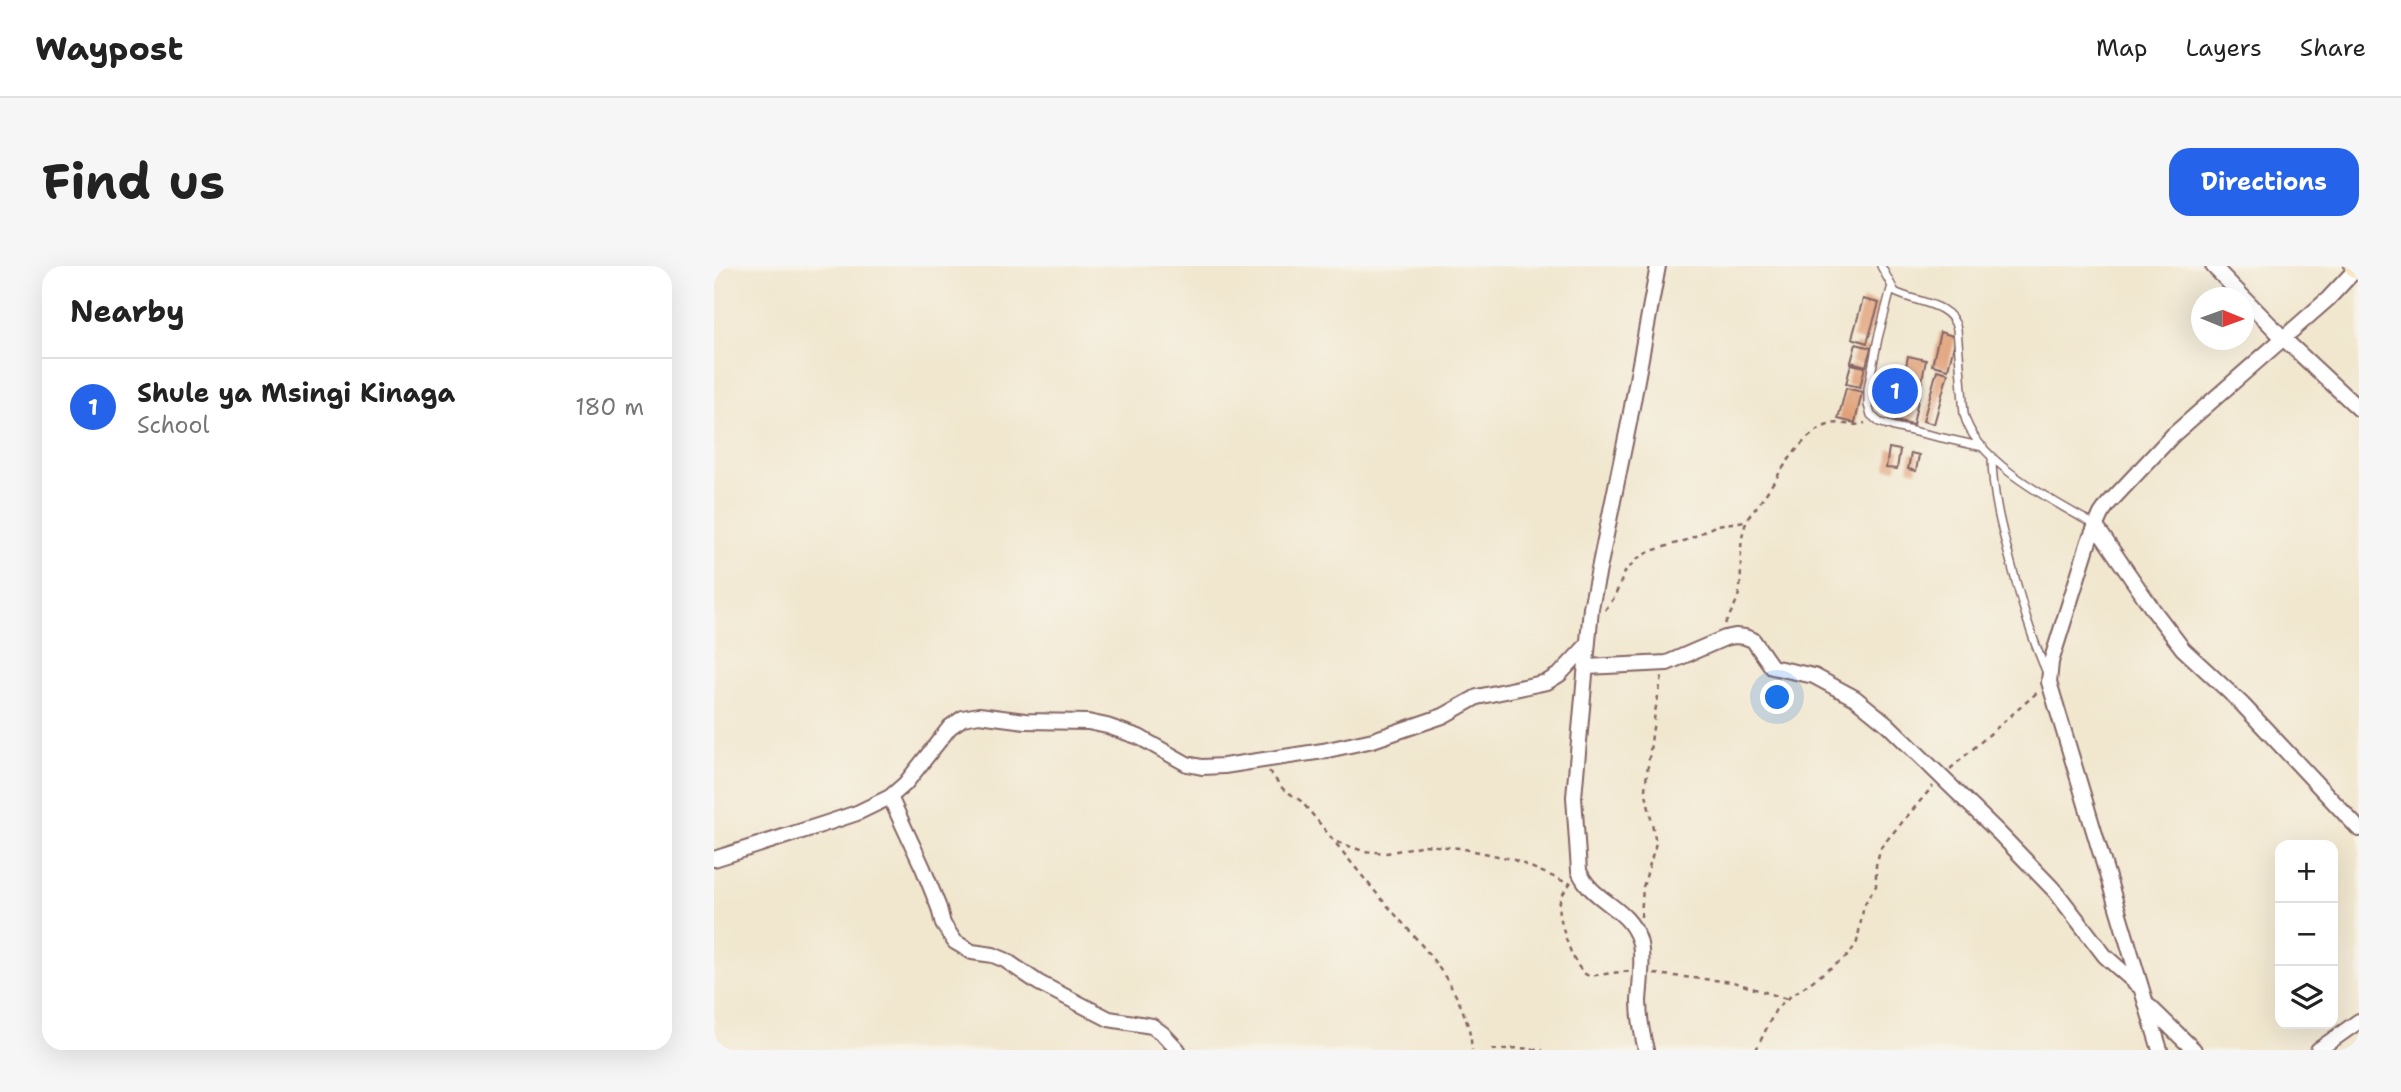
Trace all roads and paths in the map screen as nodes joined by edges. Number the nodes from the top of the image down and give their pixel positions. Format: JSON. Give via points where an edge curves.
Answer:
{"nodes":[{"id":1,"x":1658,"y":266,"type":"edge"},
{"id":2,"x":1881,"y":266,"type":"edge"},
{"id":3,"x":2213,"y":266,"type":"edge"},
{"id":4,"x":2357,"y":268,"type":"edge"},
{"id":5,"x":1891,"y":289,"type":"junction"},
{"id":6,"x":2283,"y":338,"type":"junction"},
{"id":7,"x":2359,"y":409,"type":"edge"},
{"id":8,"x":1879,"y":422,"type":"junction"},
{"id":9,"x":1983,"y":447,"type":"junction"},
{"id":10,"x":1992,"y":456,"type":"junction"},
{"id":11,"x":1746,"y":521,"type":"junction"},
{"id":12,"x":2095,"y":525,"type":"junction"},
{"id":13,"x":1589,"y":624,"type":"junction"},
{"id":14,"x":1715,"y":643,"type":"junction"},
{"id":15,"x":1587,"y":646,"type":"junction"},
{"id":16,"x":1667,"y":663,"type":"junction"},
{"id":17,"x":1586,"y":667,"type":"junction"},
{"id":18,"x":2049,"y":680,"type":"junction"},
{"id":19,"x":1264,"y":761,"type":"junction"},
{"id":20,"x":1941,"y":777,"type":"junction"},
{"id":21,"x":890,"y":797,"type":"junction"},
{"id":22,"x":2359,"y":829,"type":"edge"},
{"id":23,"x":1335,"y":842,"type":"junction"},
{"id":24,"x":714,"y":859,"type":"edge"},
{"id":25,"x":1579,"y":871,"type":"junction"},
{"id":26,"x":1570,"y":884,"type":"junction"},
{"id":27,"x":1640,"y":943,"type":"junction"},
{"id":28,"x":1640,"y":971,"type":"junction"},
{"id":29,"x":2140,"y":986,"type":"junction"},
{"id":30,"x":1787,"y":999,"type":"junction"},
{"id":31,"x":2148,"y":1005,"type":"junction"},
{"id":32,"x":2359,"y":1021,"type":"edge"},
{"id":33,"x":1178,"y":1050,"type":"edge"},
{"id":34,"x":1472,"y":1050,"type":"edge"},
{"id":35,"x":1492,"y":1050,"type":"edge"},
{"id":36,"x":1543,"y":1050,"type":"edge"},
{"id":37,"x":1646,"y":1050,"type":"edge"},
{"id":38,"x":1756,"y":1050,"type":"edge"},
{"id":39,"x":2160,"y":1050,"type":"edge"},
{"id":40,"x":2194,"y":1050,"type":"edge"},
{"id":41,"x":2318,"y":1050,"type":"edge"}],
"edges":[{"from":1,"to":13,"type":"street"},
{"from":2,"to":5,"type":"lane"},
{"from":3,"to":6,"type":"street"},
{"from":4,"to":6,"type":"street"},
{"from":5,"to":8,"type":"lane","via":[[1868,389],[1869,410]]},
{"from":5,"to":9,"type":"lane","via":[[1952,316],[1966,423]]},
{"from":6,"to":7,"type":"street"},
{"from":6,"to":12,"type":"street","via":[[2149,459],[2108,503]]},
{"from":8,"to":9,"type":"lane"},
{"from":8,"to":11,"type":"path","via":[[1856,426],[1832,423],[1812,432]]},
{"from":9,"to":10,"type":"lane"},
{"from":10,"to":12,"type":"lane"},
{"from":10,"to":18,"type":"lane","via":[[2005,541]]},
{"from":11,"to":13,"type":"path","via":[[1717,525],[1638,558],[1625,572],[1610,605]]},
{"from":11,"to":14,"type":"path","via":[[1737,600]]},
{"from":12,"to":18,"type":"street"},
{"from":12,"to":22,"type":"street","via":[[2183,649],[2241,703]]},
{"from":13,"to":15,"type":"street"},
{"from":14,"to":16,"type":"street"},
{"from":14,"to":20,"type":"street","via":[[1725,638],[1753,640],[1772,667],[1814,676],[1855,698]]},
{"from":15,"to":17,"type":"street"},
{"from":15,"to":19,"type":"street","via":[[1547,682],[1477,697],[1443,716],[1373,740]]},
{"from":16,"to":17,"type":"street"},
{"from":16,"to":27,"type":"path","via":[[1655,712],[1646,789],[1656,842],[1642,896]]},
{"from":17,"to":25,"type":"street","via":[[1574,797]]},
{"from":18,"to":20,"type":"path"},
{"from":18,"to":29,"type":"street"},
{"from":19,"to":21,"type":"street","via":[[1187,764],[1139,737],[1107,726],[979,715],[950,727]]},
{"from":19,"to":23,"type":"path","via":[[1283,789],[1301,801]]},
{"from":20,"to":29,"type":"street","via":[[2056,892],[2105,956]]},
{"from":20,"to":30,"type":"path","via":[[1881,848],[1875,864],[1876,886],[1864,905],[1854,948]]},
{"from":21,"to":24,"type":"street","via":[[857,813]]},
{"from":21,"to":33,"type":"street","via":[[945,929],[955,942],[972,952],[1004,960],[1109,1019],[1152,1026]]},
{"from":23,"to":26,"type":"path","via":[[1387,853],[1424,845],[1460,848],[1512,859]]},
{"from":23,"to":34,"type":"path","via":[[1449,985],[1464,1013]]},
{"from":25,"to":26,"type":"path"},
{"from":25,"to":27,"type":"street","via":[[1587,887],[1619,909]]},
{"from":26,"to":28,"type":"path","via":[[1560,901],[1559,917],[1582,971],[1597,976]]},
{"from":27,"to":28,"type":"street"},
{"from":28,"to":30,"type":"path","via":[[1733,982]]},
{"from":28,"to":37,"type":"street","via":[[1639,1006]]},
{"from":29,"to":31,"type":"street"},
{"from":30,"to":38,"type":"path","via":[[1769,1020]]},
{"from":31,"to":39,"type":"street"},
{"from":31,"to":40,"type":"street"},
{"from":32,"to":41,"type":"street"},
{"from":35,"to":36,"type":"path"}]}
